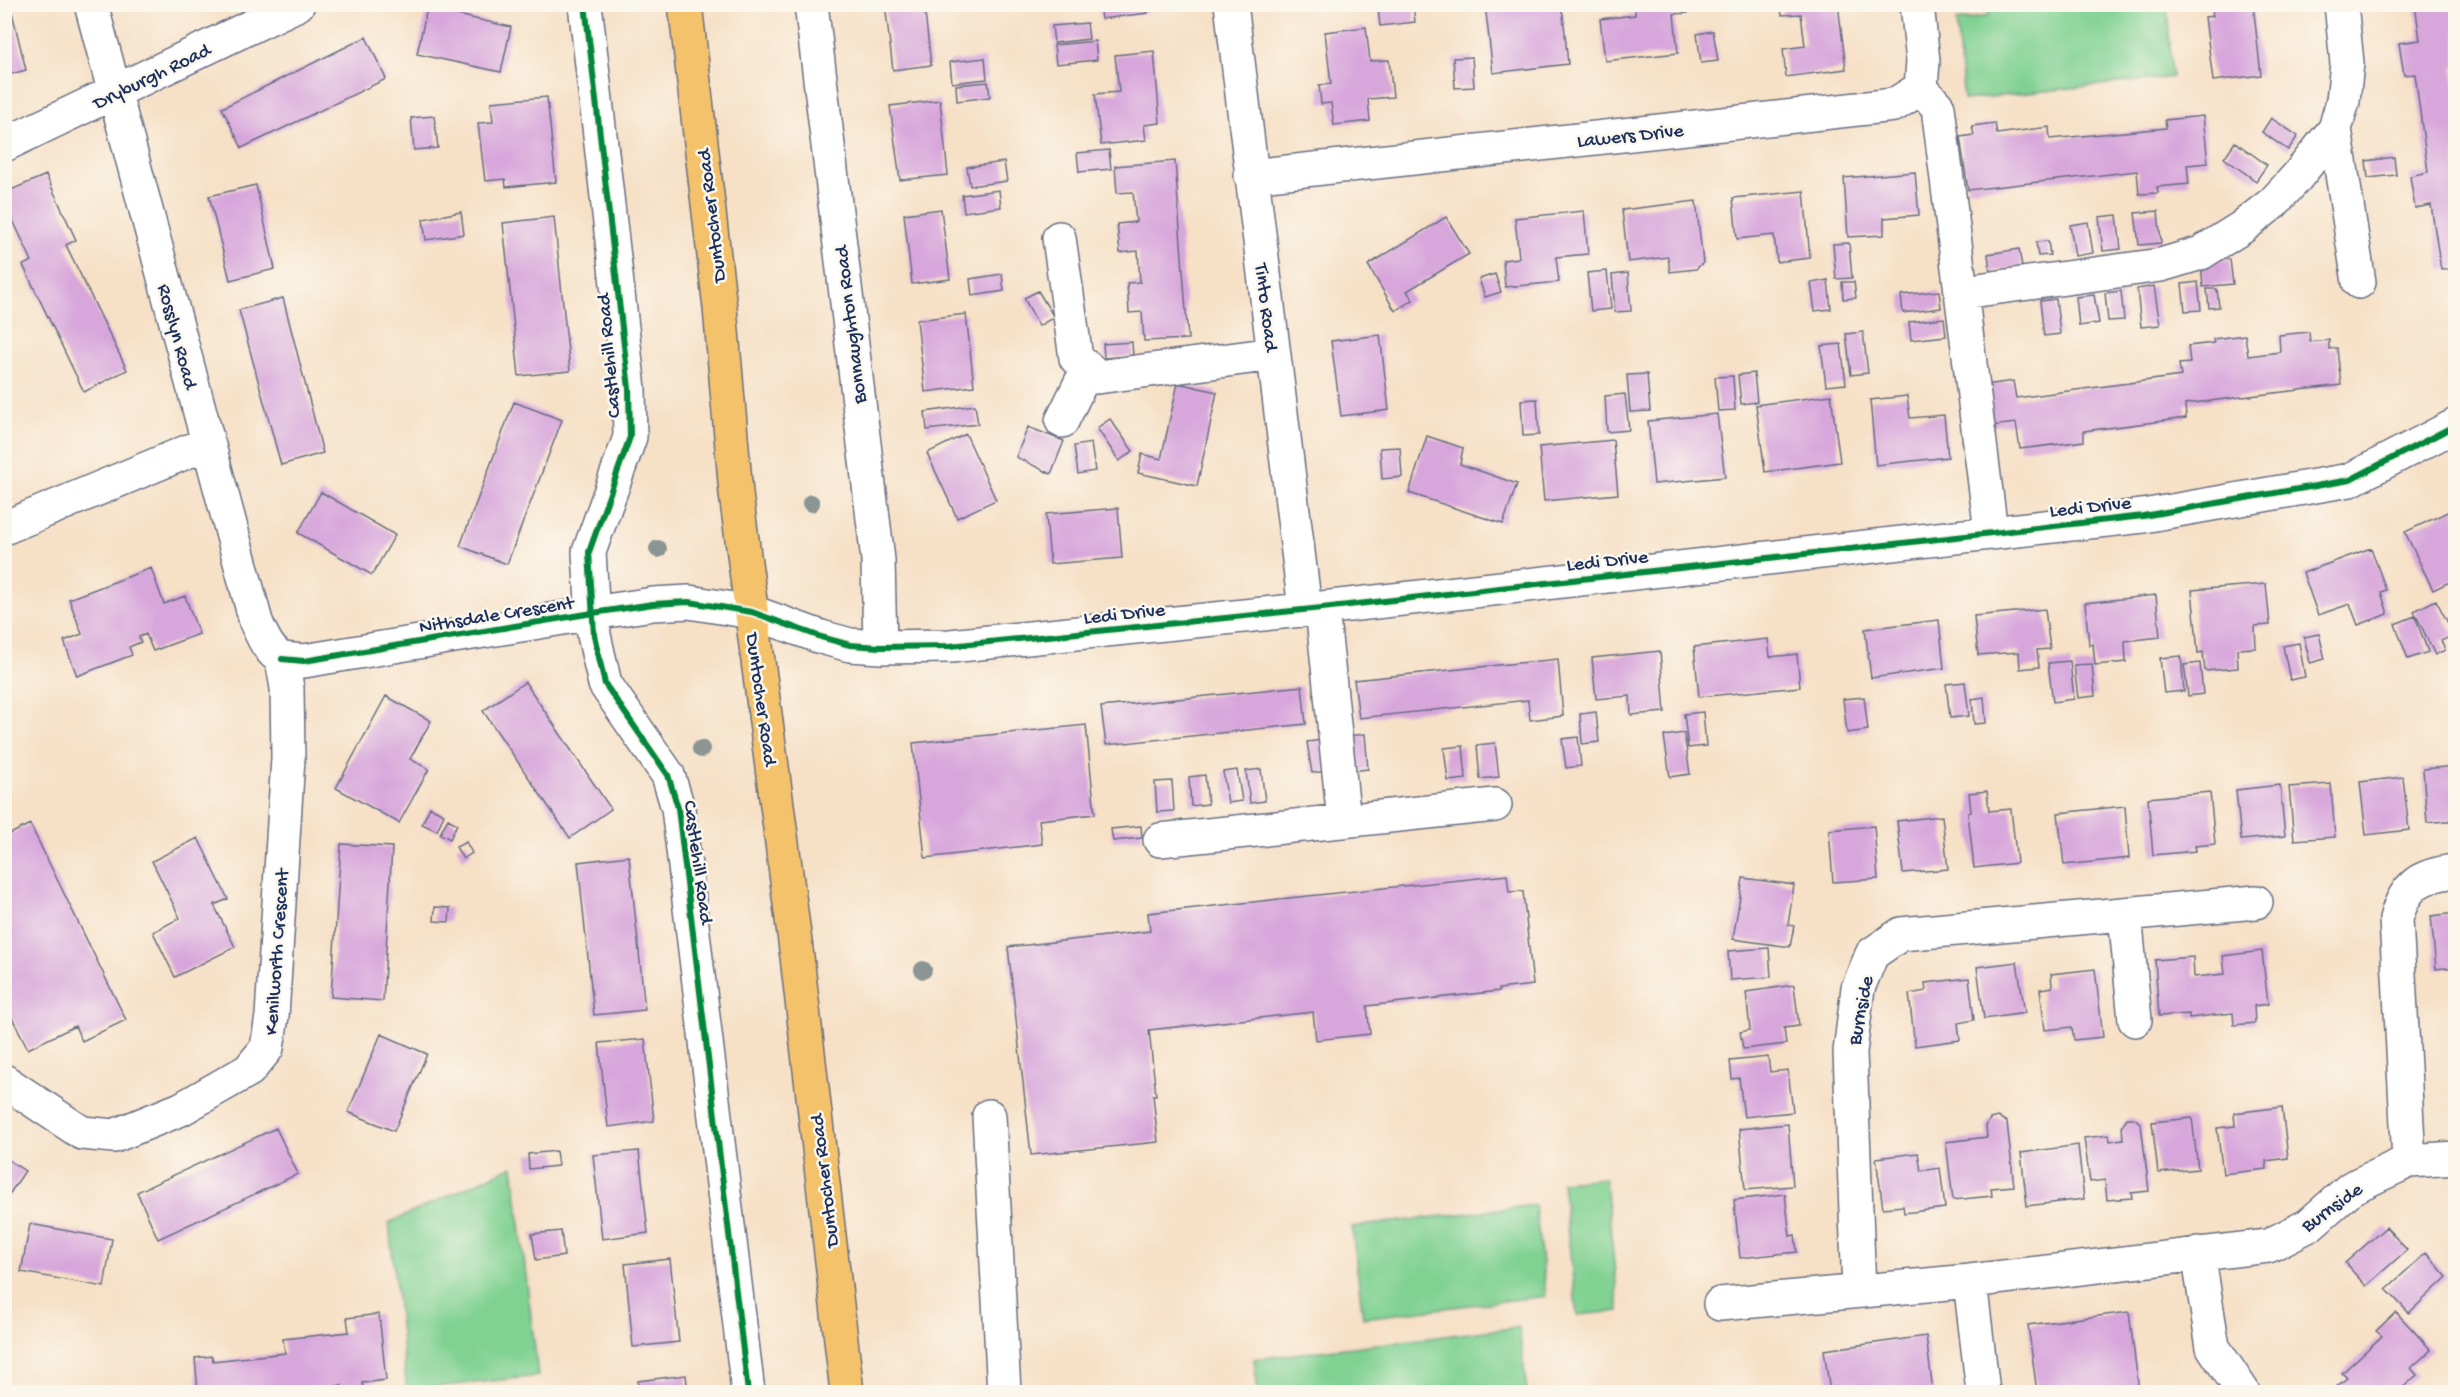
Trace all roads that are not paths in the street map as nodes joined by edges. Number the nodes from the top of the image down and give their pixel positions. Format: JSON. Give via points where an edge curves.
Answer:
{"nodes":[{"id":1,"x":91,"y":4,"type":"edge"},
{"id":2,"x":298,"y":4,"type":"edge"},
{"id":3,"x":585,"y":4,"type":"edge"},
{"id":4,"x":685,"y":4,"type":"edge"},
{"id":5,"x":811,"y":4,"type":"edge"},
{"id":6,"x":1231,"y":4,"type":"edge"},
{"id":7,"x":1917,"y":4,"type":"edge"},
{"id":8,"x":2341,"y":4,"type":"edge"},
{"id":9,"x":1921,"y":88,"type":"junction"},
{"id":10,"x":114,"y":93,"type":"junction"},
{"id":11,"x":2335,"y":129,"type":"junction"},
{"id":12,"x":4,"y":145,"type":"edge"},
{"id":13,"x":1251,"y":176,"type":"junction"},
{"id":14,"x":1059,"y":238,"type":"dead end"},
{"id":15,"x":2359,"y":282,"type":"dead end"},
{"id":16,"x":1963,"y":292,"type":"junction"},
{"id":17,"x":1274,"y":354,"type":"junction"},
{"id":18,"x":1088,"y":368,"type":"junction"},
{"id":19,"x":1062,"y":421,"type":"dead end"},
{"id":20,"x":2456,"y":425,"type":"edge"},
{"id":21,"x":208,"y":443,"type":"junction"},
{"id":22,"x":4,"y":528,"type":"edge"},
{"id":23,"x":1991,"y":532,"type":"junction"},
{"id":24,"x":1314,"y":609,"type":"junction"},
{"id":25,"x":752,"y":612,"type":"junction"},
{"id":26,"x":593,"y":614,"type":"junction"},
{"id":27,"x":880,"y":647,"type":"junction"},
{"id":28,"x":282,"y":659,"type":"junction"},
{"id":29,"x":1495,"y":805,"type":"dead end"},
{"id":30,"x":1344,"y":821,"type":"junction"},
{"id":31,"x":1160,"y":840,"type":"dead end"},
{"id":32,"x":2456,"y":871,"type":"edge"},
{"id":33,"x":2256,"y":902,"type":"dead end"},
{"id":34,"x":2125,"y":914,"type":"junction"},
{"id":35,"x":2135,"y":1020,"type":"dead end"},
{"id":36,"x":4,"y":1081,"type":"edge"},
{"id":37,"x":989,"y":1116,"type":"dead end"},
{"id":38,"x":2456,"y":1158,"type":"edge"},
{"id":39,"x":2409,"y":1161,"type":"junction"},
{"id":40,"x":2198,"y":1253,"type":"junction"},
{"id":41,"x":1970,"y":1281,"type":"junction"},
{"id":42,"x":1859,"y":1291,"type":"junction"},
{"id":43,"x":1720,"y":1304,"type":"dead end"},
{"id":44,"x":748,"y":1392,"type":"edge"},
{"id":45,"x":847,"y":1392,"type":"edge"},
{"id":46,"x":1004,"y":1392,"type":"edge"},
{"id":47,"x":1983,"y":1392,"type":"edge"},
{"id":48,"x":2243,"y":1392,"type":"edge"}],
"edges":[{"from":1,"to":10,"type":"street","name":"Rosslyn Road"},
{"from":2,"to":10,"type":"street","name":"Dryburgh Road"},
{"from":3,"to":26,"type":"street","name":"Castlehill Road","via":[[629,389],[630,437],[589,552]]},
{"from":4,"to":25,"type":"main road","name":"Duntocher Road"},
{"from":5,"to":27,"type":"street","name":"Bonnaughton Road","via":[[878,560]]},
{"from":6,"to":13,"type":"street","name":"Tinto Road"},
{"from":7,"to":9,"type":"street","via":[[1923,62]]},
{"from":8,"to":11,"type":"street","via":[[2347,63]]},
{"from":9,"to":13,"type":"street","name":"Lawers Drive","via":[[1894,105]]},
{"from":9,"to":16,"type":"street","via":[[1938,107]]},
{"from":10,"to":12,"type":"street","name":"Dryburgh Road"},
{"from":10,"to":21,"type":"street","name":"Rosslyn Road"},
{"from":11,"to":15,"type":"street"},
{"from":11,"to":16,"type":"street","via":[[2273,203],[2201,252],[2161,265]]},
{"from":13,"to":17,"type":"street","name":"Tinto Road"},
{"from":14,"to":18,"type":"street","via":[[1076,358]]},
{"from":16,"to":23,"type":"street"},
{"from":17,"to":18,"type":"street","via":[[1097,377]]},
{"from":17,"to":24,"type":"street","name":"Tinto Road"},
{"from":18,"to":19,"type":"street"},
{"from":20,"to":23,"type":"street","name":"Ledi Drive","via":[[2349,480],[2144,516]]},
{"from":21,"to":22,"type":"street"},
{"from":21,"to":28,"type":"street","name":"Rosslyn Road","via":[[256,622],[266,642]]},
{"from":23,"to":24,"type":"street","name":"Ledi Drive"},
{"from":24,"to":27,"type":"street","name":"Ledi Drive","via":[[950,646]]},
{"from":24,"to":30,"type":"street","name":"Tinto Road"},
{"from":25,"to":26,"type":"street","name":"Nithsdale Crescent","via":[[688,602]]},
{"from":25,"to":27,"type":"street","name":"Ledi Drive","via":[[850,645]]},
{"from":25,"to":45,"type":"main road","name":"Duntocher Road"},
{"from":26,"to":28,"type":"street","name":"Nithsdale Crescent","via":[[304,661]]},
{"from":26,"to":44,"type":"street","name":"Castlehill Road","via":[[605,684],[668,775],[678,808]]},
{"from":28,"to":36,"type":"street","name":"Kenilworth Crescent","via":[[287,688],[288,758],[273,1016],[267,1048],[249,1070],[181,1109],[114,1136],[82,1133]]},
{"from":29,"to":30,"type":"street"},
{"from":30,"to":31,"type":"street"},
{"from":32,"to":39,"type":"street","via":[[2440,872],[2417,882],[2401,899],[2396,919]]},
{"from":33,"to":34,"type":"street","name":"Burnside"},
{"from":34,"to":35,"type":"street"},
{"from":34,"to":42,"type":"street","name":"Burnside","via":[[1901,934],[1872,954],[1858,988],[1850,1052]]},
{"from":37,"to":46,"type":"street"},
{"from":38,"to":39,"type":"street","name":"Burnside"},
{"from":39,"to":40,"type":"street","name":"Burnside","via":[[2351,1188],[2309,1225],[2268,1246]]},
{"from":40,"to":41,"type":"street","name":"Burnside"},
{"from":40,"to":48,"type":"street","via":[[2213,1347]]},
{"from":41,"to":42,"type":"street","name":"Burnside"},
{"from":41,"to":47,"type":"street"},
{"from":42,"to":43,"type":"street","name":"Burnside"}]}
